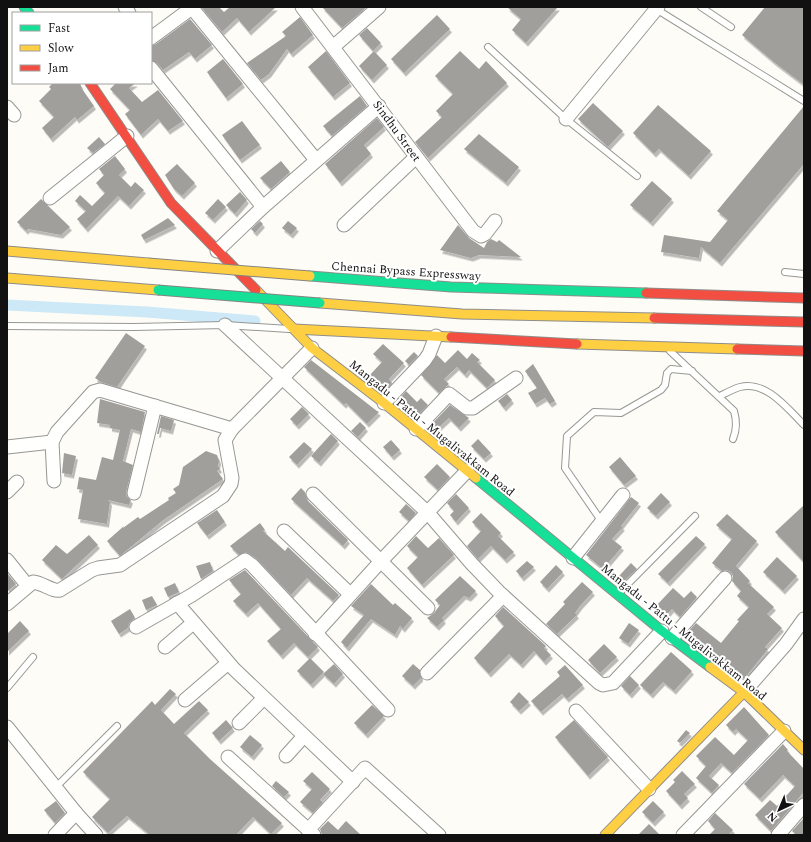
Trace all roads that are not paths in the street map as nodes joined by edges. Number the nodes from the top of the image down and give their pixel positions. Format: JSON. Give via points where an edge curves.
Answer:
{"nodes":[{"id":1,"x":379,"y":7,"type":"edge"},
{"id":2,"x":701,"y":7,"type":"edge"},
{"id":3,"x":192,"y":8,"type":"edge"},
{"id":4,"x":304,"y":8,"type":"edge"},
{"id":5,"x":656,"y":8,"type":"edge"},
{"id":6,"x":731,"y":27,"type":"dead end"},
{"id":7,"x":152,"y":37,"type":"edge"},
{"id":8,"x":333,"y":47,"type":"junction"},
{"id":9,"x":488,"y":47,"type":"dead end"},
{"id":10,"x":152,"y":69,"type":"edge"},
{"id":11,"x":91,"y":84,"type":"edge"},
{"id":12,"x":804,"y":101,"type":"edge"},
{"id":13,"x":379,"y":106,"type":"junction"},
{"id":14,"x":566,"y":119,"type":"junction"},
{"id":15,"x":127,"y":136,"type":"junction"},
{"id":16,"x":416,"y":157,"type":"junction"},
{"id":17,"x":316,"y":160,"type":"junction"},
{"id":18,"x":637,"y":176,"type":"dead end"},
{"id":19,"x":50,"y":198,"type":"dead end"},
{"id":20,"x":263,"y":207,"type":"junction"},
{"id":21,"x":495,"y":221,"type":"dead end"},
{"id":22,"x":344,"y":225,"type":"dead end"},
{"id":23,"x":7,"y":251,"type":"edge"},
{"id":24,"x":217,"y":251,"type":"junction"},
{"id":25,"x":785,"y":272,"type":"dead end"},
{"id":26,"x":804,"y":274,"type":"edge"},
{"id":27,"x":7,"y":278,"type":"edge"},
{"id":28,"x":804,"y":298,"type":"edge"},
{"id":29,"x":804,"y":322,"type":"edge"},
{"id":30,"x":225,"y":325,"type":"junction"},
{"id":31,"x":7,"y":326,"type":"edge"},
{"id":32,"x":294,"y":330,"type":"junction"},
{"id":33,"x":436,"y":336,"type":"junction"},
{"id":34,"x":666,"y":347,"type":"junction"},
{"id":35,"x":312,"y":348,"type":"junction"},
{"id":36,"x":804,"y":351,"type":"edge"},
{"id":37,"x":692,"y":371,"type":"junction"},
{"id":38,"x":281,"y":378,"type":"junction"},
{"id":39,"x":516,"y":378,"type":"dead end"},
{"id":40,"x":720,"y":396,"type":"junction"},
{"id":41,"x":384,"y":403,"type":"junction"},
{"id":42,"x":155,"y":406,"type":"junction"},
{"id":43,"x":804,"y":425,"type":"edge"},
{"id":44,"x":232,"y":429,"type":"junction"},
{"id":45,"x":416,"y":429,"type":"junction"},
{"id":46,"x":733,"y":439,"type":"dead end"},
{"id":47,"x":52,"y":442,"type":"junction"},
{"id":48,"x":7,"y":447,"type":"edge"},
{"id":49,"x":467,"y":471,"type":"junction"},
{"id":50,"x":54,"y":481,"type":"dead end"},
{"id":51,"x":17,"y":482,"type":"dead end"},
{"id":52,"x":7,"y":492,"type":"edge"},
{"id":53,"x":134,"y":493,"type":"dead end"},
{"id":54,"x":313,"y":494,"type":"dead end"},
{"id":55,"x":623,"y":495,"type":"dead end"},
{"id":56,"x":428,"y":513,"type":"junction"},
{"id":57,"x":695,"y":516,"type":"dead end"},
{"id":58,"x":602,"y":522,"type":"junction"},
{"id":59,"x":284,"y":531,"type":"dead end"},
{"id":60,"x":574,"y":558,"type":"junction"},
{"id":61,"x":7,"y":560,"type":"edge"},
{"id":62,"x":380,"y":561,"type":"junction"},
{"id":63,"x":724,"y":578,"type":"dead end"},
{"id":64,"x":27,"y":586,"type":"junction"},
{"id":65,"x":350,"y":594,"type":"junction"},
{"id":66,"x":618,"y":594,"type":"junction"},
{"id":67,"x":503,"y":596,"type":"junction"},
{"id":68,"x":178,"y":603,"type":"junction"},
{"id":69,"x":7,"y":604,"type":"edge"},
{"id":70,"x":428,"y":608,"type":"dead end"},
{"id":71,"x":804,"y":619,"type":"edge"},
{"id":72,"x":193,"y":623,"type":"junction"},
{"id":73,"x":136,"y":627,"type":"dead end"},
{"id":74,"x":315,"y":634,"type":"junction"},
{"id":75,"x":667,"y":634,"type":"junction"},
{"id":76,"x":165,"y":647,"type":"dead end"},
{"id":77,"x":33,"y":656,"type":"dead end"},
{"id":78,"x":228,"y":663,"type":"junction"},
{"id":79,"x":427,"y":673,"type":"dead end"},
{"id":80,"x":7,"y":688,"type":"edge"},
{"id":81,"x":744,"y":692,"type":"junction"},
{"id":82,"x":264,"y":698,"type":"junction"},
{"id":83,"x":185,"y":700,"type":"dead end"},
{"id":84,"x":388,"y":710,"type":"dead end"},
{"id":85,"x":576,"y":711,"type":"dead end"},
{"id":86,"x":239,"y":723,"type":"dead end"},
{"id":87,"x":117,"y":726,"type":"dead end"},
{"id":88,"x":7,"y":727,"type":"edge"},
{"id":89,"x":784,"y":731,"type":"junction"},
{"id":90,"x":304,"y":736,"type":"junction"},
{"id":91,"x":804,"y":750,"type":"edge"},
{"id":92,"x":286,"y":756,"type":"dead end"},
{"id":93,"x":228,"y":757,"type":"dead end"},
{"id":94,"x":353,"y":782,"type":"junction"},
{"id":95,"x":56,"y":787,"type":"junction"},
{"id":96,"x":649,"y":789,"type":"junction"},
{"id":97,"x":804,"y":805,"type":"edge"},
{"id":98,"x":76,"y":813,"type":"junction"},
{"id":99,"x":311,"y":833,"type":"edge"},
{"id":100,"x":55,"y":835,"type":"edge"},
{"id":101,"x":96,"y":835,"type":"edge"},
{"id":102,"x":439,"y":835,"type":"edge"},
{"id":103,"x":605,"y":835,"type":"edge"},
{"id":104,"x":683,"y":835,"type":"edge"},
{"id":105,"x":778,"y":835,"type":"edge"}],
"edges":[{"from":1,"to":8,"type":"street"},
{"from":2,"to":6,"type":"lane"},
{"from":3,"to":7,"type":"street"},
{"from":3,"to":17,"type":"street"},
{"from":4,"to":8,"type":"street","name":"Sindhu Street"},
{"from":5,"to":12,"type":"lane"},
{"from":5,"to":14,"type":"street"},
{"from":8,"to":13,"type":"street","name":"Sindhu Street"},
{"from":9,"to":14,"type":"lane"},
{"from":10,"to":20,"type":"street"},
{"from":11,"to":15,"type":"main road","name":"Mangadu - Pattu - Mugalivakkam Road"},
{"from":13,"to":16,"type":"street","name":"Sindhu Street"},
{"from":13,"to":17,"type":"street"},
{"from":14,"to":18,"type":"lane"},
{"from":15,"to":19,"type":"street"},
{"from":15,"to":24,"type":"main road","name":"Mangadu - Pattu - Mugalivakkam Road","via":[[171,203]]},
{"from":16,"to":21,"type":"street","name":"Sindhu Street","via":[[477,235],[485,234]]},
{"from":16,"to":22,"type":"street"},
{"from":17,"to":20,"type":"street"},
{"from":20,"to":24,"type":"street"},
{"from":23,"to":28,"type":"main road","name":"Chennai Bypass Expressway","bridge":true,"via":[[451,287]]},
{"from":24,"to":32,"type":"main road","name":"Mangadu - Pattu - Mugalivakkam Road"},
{"from":25,"to":26,"type":"lane"},
{"from":27,"to":29,"type":"main road","bridge":true,"via":[[462,314]]},
{"from":30,"to":31,"type":"lane"},
{"from":30,"to":32,"type":"lane"},
{"from":30,"to":38,"type":"street"},
{"from":32,"to":33,"type":"main road"},
{"from":32,"to":35,"type":"main road","name":"Mangadu - Pattu - Mugalivakkam Road"},
{"from":33,"to":34,"type":"main road"},
{"from":33,"to":41,"type":"street","via":[[429,354]]},
{"from":34,"to":36,"type":"main road"},
{"from":34,"to":37,"type":"lane"},
{"from":35,"to":38,"type":"street"},
{"from":35,"to":41,"type":"main road","name":"Mangadu - Pattu - Mugalivakkam Road"},
{"from":37,"to":40,"type":"lane"},
{"from":37,"to":58,"type":"lane","via":[[671,369],[667,373],[665,385],[658,392],[621,413],[594,412],[567,436],[565,468]]},
{"from":38,"to":44,"type":"street"},
{"from":38,"to":56,"type":"street"},
{"from":39,"to":45,"type":"street","via":[[473,408],[467,408],[449,394]]},
{"from":40,"to":43,"type":"lane","via":[[740,387],[758,388],[769,393]]},
{"from":40,"to":46,"type":"lane","via":[[734,411],[737,429]]},
{"from":41,"to":45,"type":"main road","name":"Mangadu - Pattu - Mugalivakkam Road"},
{"from":42,"to":44,"type":"street"},
{"from":42,"to":47,"type":"street","via":[[100,390],[93,392],[57,432]]},
{"from":42,"to":53,"type":"street"},
{"from":44,"to":64,"type":"street","via":[[225,440],[232,478],[223,496],[120,565],[92,570],[56,591],[42,583],[33,582]]},
{"from":45,"to":49,"type":"main road","name":"Mangadu - Pattu - Mugalivakkam Road"},
{"from":47,"to":48,"type":"street"},
{"from":47,"to":50,"type":"street"},
{"from":49,"to":56,"type":"street"},
{"from":49,"to":60,"type":"main road","name":"Mangadu - Pattu - Mugalivakkam Road"},
{"from":51,"to":52,"type":"street"},
{"from":54,"to":62,"type":"street"},
{"from":55,"to":58,"type":"street"},
{"from":56,"to":62,"type":"street"},
{"from":56,"to":67,"type":"street"},
{"from":57,"to":66,"type":"lane"},
{"from":58,"to":60,"type":"street"},
{"from":59,"to":65,"type":"street"},
{"from":60,"to":66,"type":"main road","name":"Mangadu - Pattu - Mugalivakkam Road"},
{"from":61,"to":64,"type":"street"},
{"from":62,"to":65,"type":"street"},
{"from":62,"to":70,"type":"street"},
{"from":63,"to":75,"type":"street"},
{"from":64,"to":69,"type":"street"},
{"from":65,"to":74,"type":"street"},
{"from":66,"to":75,"type":"main road","name":"Mangadu - Pattu - Mugalivakkam Road"},
{"from":67,"to":75,"type":"street","via":[[603,685],[613,682]]},
{"from":67,"to":79,"type":"street"},
{"from":68,"to":72,"type":"street"},
{"from":68,"to":73,"type":"street"},
{"from":68,"to":74,"type":"street","via":[[245,560]]},
{"from":71,"to":81,"type":"street"},
{"from":72,"to":76,"type":"street"},
{"from":72,"to":78,"type":"street"},
{"from":74,"to":84,"type":"street"},
{"from":75,"to":81,"type":"main road","name":"Mangadu - Pattu - Mugalivakkam Road"},
{"from":77,"to":80,"type":"lane"},
{"from":78,"to":82,"type":"street"},
{"from":78,"to":83,"type":"street"},
{"from":81,"to":89,"type":"main road","name":"Mangadu - Pattu - Mugalivakkam Road"},
{"from":81,"to":96,"type":"main road"},
{"from":82,"to":86,"type":"street"},
{"from":82,"to":90,"type":"street"},
{"from":85,"to":96,"type":"street"},
{"from":87,"to":95,"type":"lane"},
{"from":88,"to":95,"type":"street"},
{"from":89,"to":91,"type":"main road","name":"Mangadu - Pattu - Mugalivakkam Road"},
{"from":89,"to":104,"type":"street"},
{"from":90,"to":92,"type":"street"},
{"from":90,"to":94,"type":"street"},
{"from":93,"to":99,"type":"street"},
{"from":94,"to":99,"type":"street"},
{"from":94,"to":102,"type":"street","via":[[365,768]]},
{"from":95,"to":98,"type":"street"},
{"from":96,"to":103,"type":"main road"},
{"from":97,"to":105,"type":"street"},
{"from":98,"to":100,"type":"street"},
{"from":98,"to":101,"type":"street"}]}
